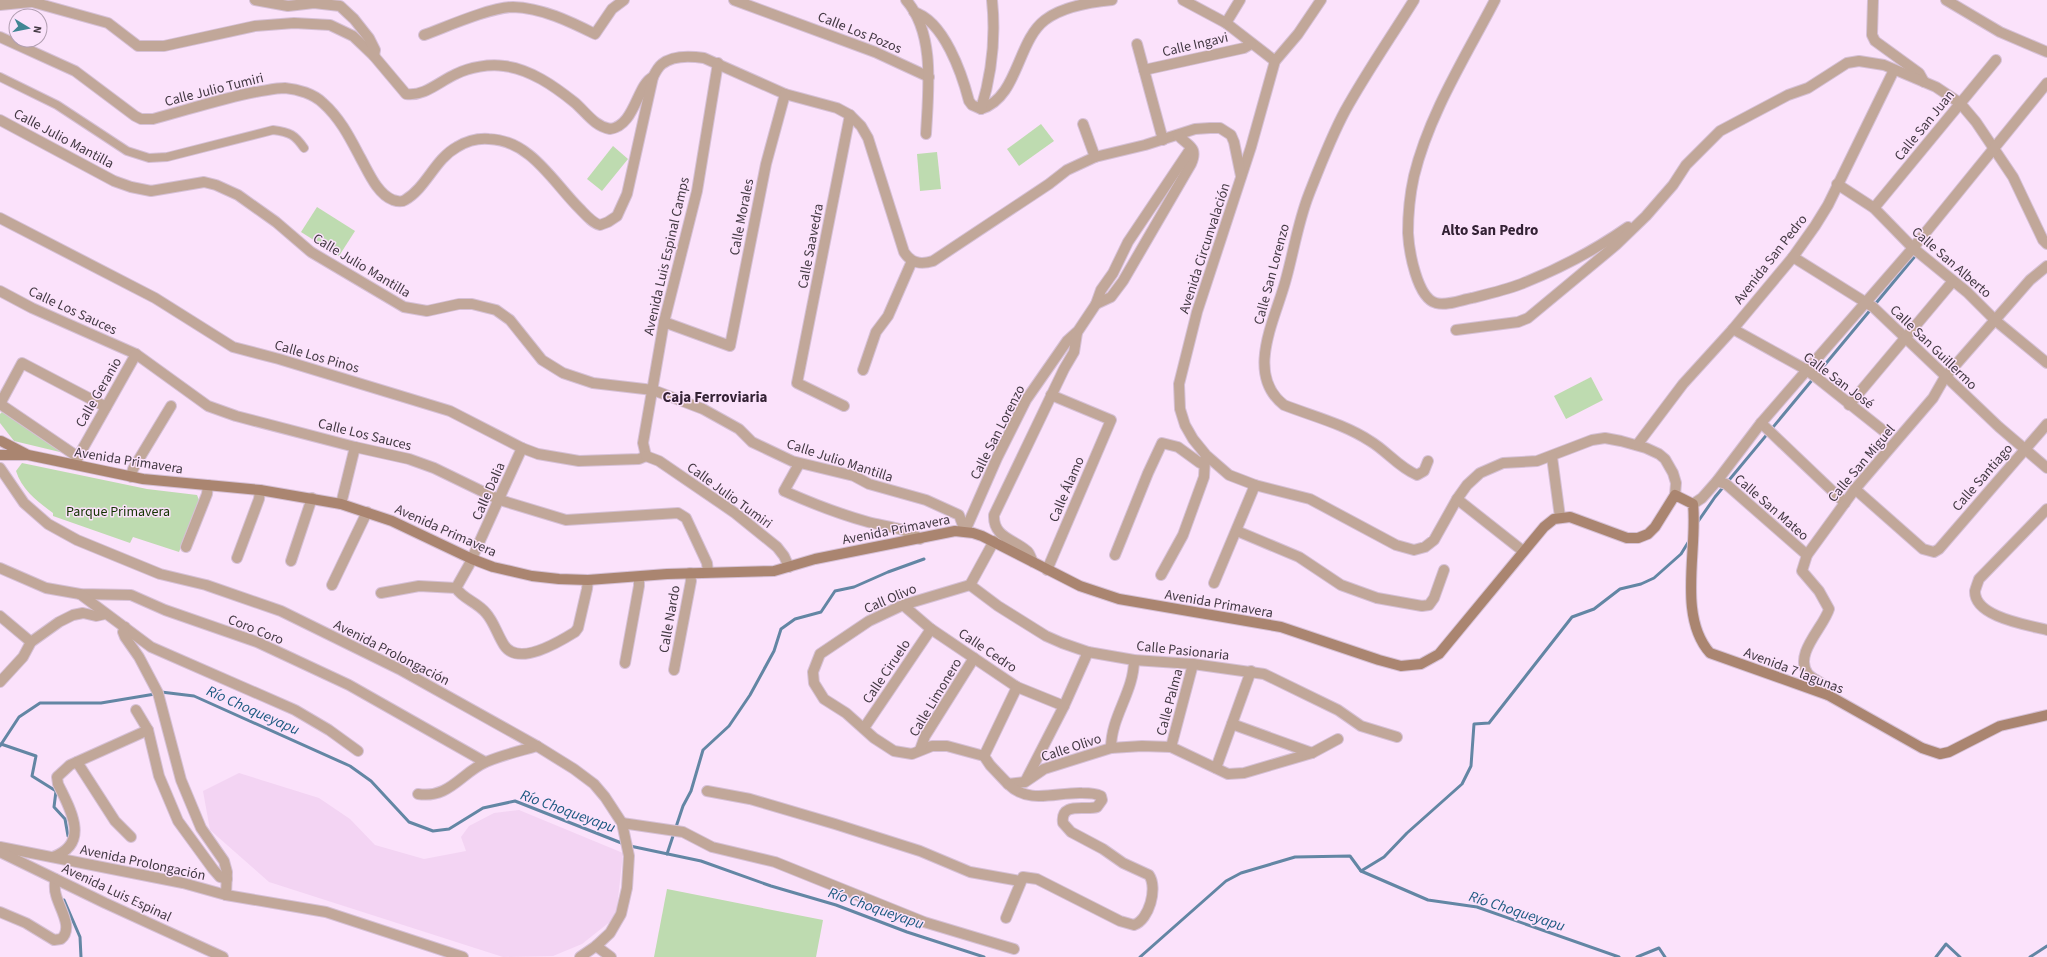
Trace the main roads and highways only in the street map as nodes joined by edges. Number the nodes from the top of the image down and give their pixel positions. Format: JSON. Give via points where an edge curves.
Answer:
{"nodes":[{"id":1,"x":0,"y":440,"type":"edge"},
{"id":2,"x":0,"y":454,"type":"edge"},
{"id":3,"x":28,"y":455,"type":"junction"},
{"id":4,"x":1560,"y":517,"type":"joint"},
{"id":5,"x":2047,"y":715,"type":"edge"}],
"edges":[{"from":1,"to":2,"type":"main road","via":[[3,446]]},
{"from":1,"to":3,"type":"main road","name":"Avenida Primavera"},
{"from":2,"to":3,"type":"main road","name":"Avenida Primavera"},
{"from":3,"to":4,"type":"main road","name":"Avenida Primavera","via":[[77,462],[131,477],[260,490],[341,504],[392,521],[472,559],[532,576],[588,580],[708,572],[774,571],[815,559],[955,531],[965,532],[994,541],[1080,586],[1119,599],[1281,627],[1401,666],[1421,664],[1439,654],[1544,527]]},
{"from":4,"to":5,"type":"main road","name":"Avenida 7 lagunas","via":[[1570,517],[1627,538],[1638,538],[1648,534],[1655,527],[1675,495],[1693,504],[1693,612],[1699,636],[1710,653],[1828,696],[1922,748],[1940,754],[1949,752],[2000,726]]}]}
